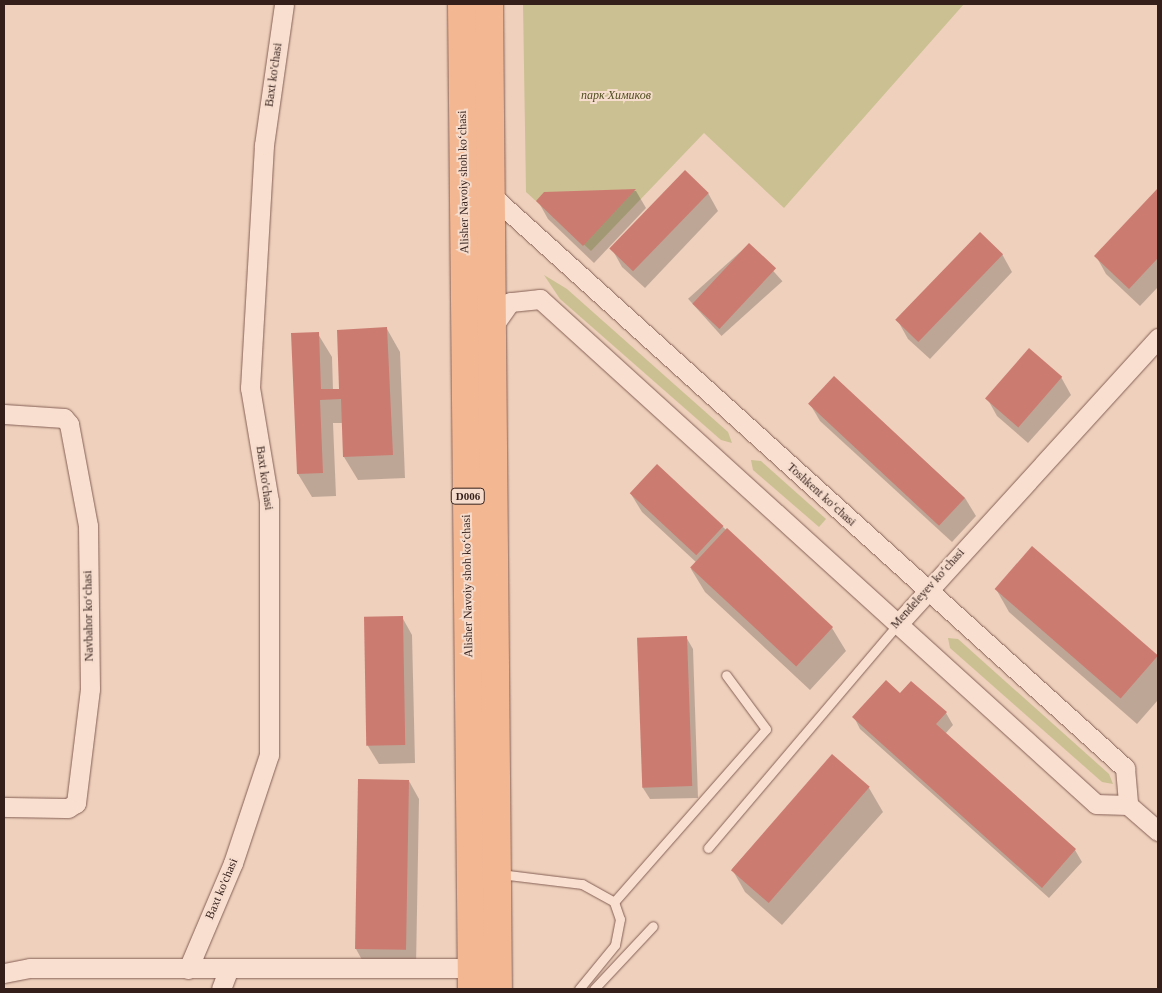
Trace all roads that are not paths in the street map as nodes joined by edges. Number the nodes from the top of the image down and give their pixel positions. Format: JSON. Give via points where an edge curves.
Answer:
{"nodes":[{"id":1,"x":284,"y":4,"type":"edge"},
{"id":2,"x":462,"y":4,"type":"edge"},
{"id":3,"x":488,"y":4,"type":"edge"},
{"id":4,"x":492,"y":195,"type":"junction"},
{"id":5,"x":493,"y":326,"type":"junction"},
{"id":6,"x":1158,"y":338,"type":"edge"},
{"id":7,"x":4,"y":414,"type":"edge"},
{"id":8,"x":926,"y":591,"type":"junction"},
{"id":9,"x":898,"y":624,"type":"junction"},
{"id":10,"x":726,"y":674,"type":"dead end"},
{"id":11,"x":1128,"y":805,"type":"junction"},
{"id":12,"x":4,"y":807,"type":"edge"},
{"id":13,"x":1158,"y":831,"type":"edge"},
{"id":14,"x":708,"y":848,"type":"dead end"},
{"id":15,"x":497,"y":873,"type":"junction"},
{"id":16,"x":614,"y":902,"type":"junction"},
{"id":17,"x":653,"y":926,"type":"dead end"},
{"id":18,"x":229,"y":968,"type":"junction"},
{"id":19,"x":188,"y":969,"type":"junction"},
{"id":20,"x":4,"y":973,"type":"edge"},
{"id":21,"x":473,"y":978,"type":"edge"},
{"id":22,"x":221,"y":989,"type":"edge"},
{"id":23,"x":498,"y":989,"type":"edge"},
{"id":24,"x":579,"y":989,"type":"edge"},
{"id":25,"x":594,"y":989,"type":"edge"}],
"edges":[{"from":1,"to":19,"type":"street","name":"Baxt ko'chasi","via":[[264,145],[250,388],[269,501],[269,755],[233,863]]},
{"from":2,"to":21,"type":"main road","name":"Alisher Navoiy shoh koʻchasi","number":"D006"},
{"from":3,"to":4,"type":"main road","number":"D006"},
{"from":4,"to":5,"type":"main road","number":"D006"},
{"from":4,"to":8,"type":"street","name":"Toshkent ko‘chasi"},
{"from":5,"to":9,"type":"street","via":[[510,302],[540,299]]},
{"from":5,"to":15,"type":"main road","number":"D006"},
{"from":6,"to":8,"type":"street","name":"Mendeleyev ko‘chasi"},
{"from":7,"to":12,"type":"street","name":"Navbahor ko‘chasi","via":[[64,418],[69,424],[88,526],[90,689],[76,803],[68,808]]},
{"from":8,"to":9,"type":"street","name":"Mendeleyev ko‘chasi"},
{"from":8,"to":11,"type":"street","name":"Toshkent ko‘chasi","via":[[1125,768]]},
{"from":9,"to":11,"type":"street","via":[[1096,804]]},
{"from":9,"to":14,"type":"lane","name":"Mendeleyev ko‘chasi"},
{"from":10,"to":16,"type":"lane","via":[[766,729]]},
{"from":11,"to":13,"type":"street"},
{"from":15,"to":16,"type":"lane","via":[[582,884]]},
{"from":15,"to":23,"type":"main road","number":"D006"},
{"from":16,"to":24,"type":"lane","via":[[620,919],[615,945]]},
{"from":17,"to":25,"type":"lane"},
{"from":18,"to":19,"type":"street"},
{"from":18,"to":21,"type":"street"},
{"from":18,"to":22,"type":"street"},
{"from":19,"to":20,"type":"street","via":[[30,968]]}]}
